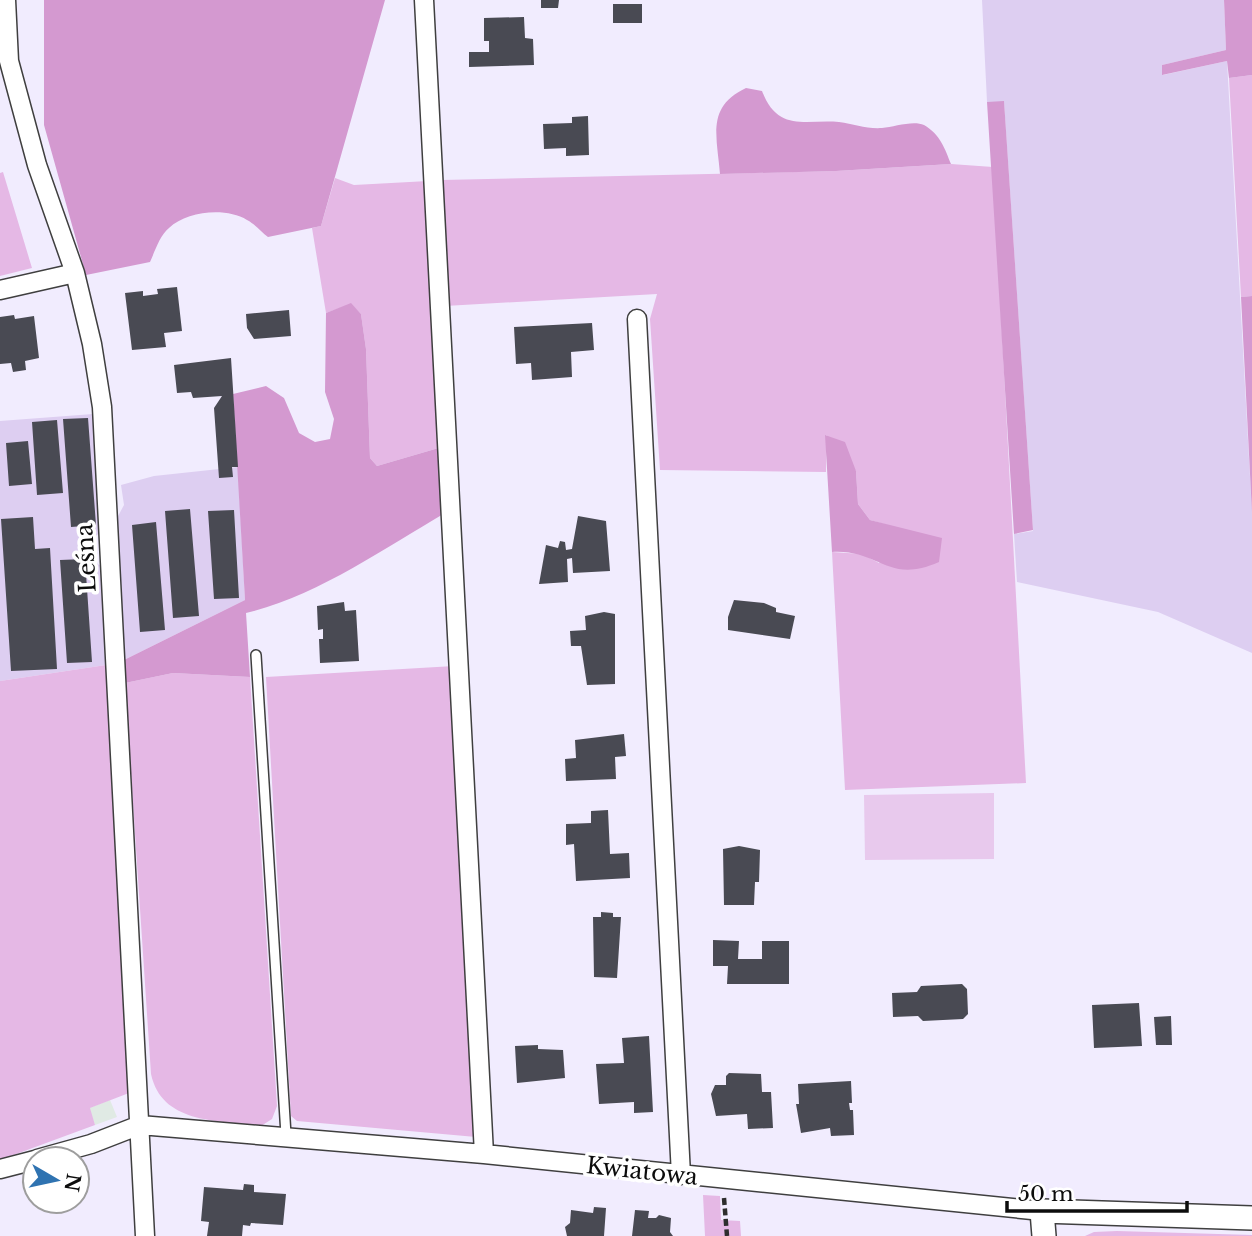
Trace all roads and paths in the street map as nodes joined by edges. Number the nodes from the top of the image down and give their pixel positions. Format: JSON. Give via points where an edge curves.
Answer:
{"nodes":[{"id":1,"x":6,"y":0,"type":"edge"},
{"id":2,"x":424,"y":0,"type":"edge"},
{"id":3,"x":75,"y":273,"type":"junction"},
{"id":4,"x":0,"y":290,"type":"edge"},
{"id":5,"x":638,"y":319,"type":"dead end"},
{"id":6,"x":256,"y":655,"type":"dead end"},
{"id":7,"x":140,"y":1125,"type":"junction"},
{"id":8,"x":286,"y":1135,"type":"junction"},
{"id":9,"x":87,"y":1145,"type":"edge"},
{"id":10,"x":484,"y":1154,"type":"junction"},
{"id":11,"x":21,"y":1164,"type":"edge"},
{"id":12,"x":0,"y":1170,"type":"edge"},
{"id":13,"x":681,"y":1175,"type":"junction"},
{"id":14,"x":723,"y":1180,"type":"junction"},
{"id":15,"x":1042,"y":1211,"type":"junction"},
{"id":16,"x":1252,"y":1218,"type":"edge"},
{"id":17,"x":145,"y":1236,"type":"edge"},
{"id":18,"x":727,"y":1236,"type":"edge"},
{"id":19,"x":1044,"y":1236,"type":"edge"}],
"edges":[{"from":1,"to":3,"type":"street","name":"Leśna","via":[[9,61],[37,165]]},
{"from":2,"to":10,"type":"street"},
{"from":3,"to":4,"type":"street"},
{"from":3,"to":7,"type":"street","name":"Leśna","via":[[102,407]]},
{"from":5,"to":13,"type":"street"},
{"from":6,"to":8,"type":"lane"},
{"from":7,"to":8,"type":"street","name":"Kwiatowa"},
{"from":7,"to":9,"type":"street","name":"Kwiatowa"},
{"from":7,"to":17,"type":"street","name":"Leśna"},
{"from":8,"to":10,"type":"street","name":"Kwiatowa"},
{"from":10,"to":13,"type":"street","name":"Kwiatowa"},
{"from":11,"to":12,"type":"street","name":"Kwiatowa"},
{"from":13,"to":14,"type":"street","name":"Kwiatowa"},
{"from":14,"to":15,"type":"street","name":"Kwiatowa"},
{"from":14,"to":18,"type":"path"},
{"from":15,"to":16,"type":"street","name":"Kwiatowa"},
{"from":15,"to":19,"type":"street"}]}
